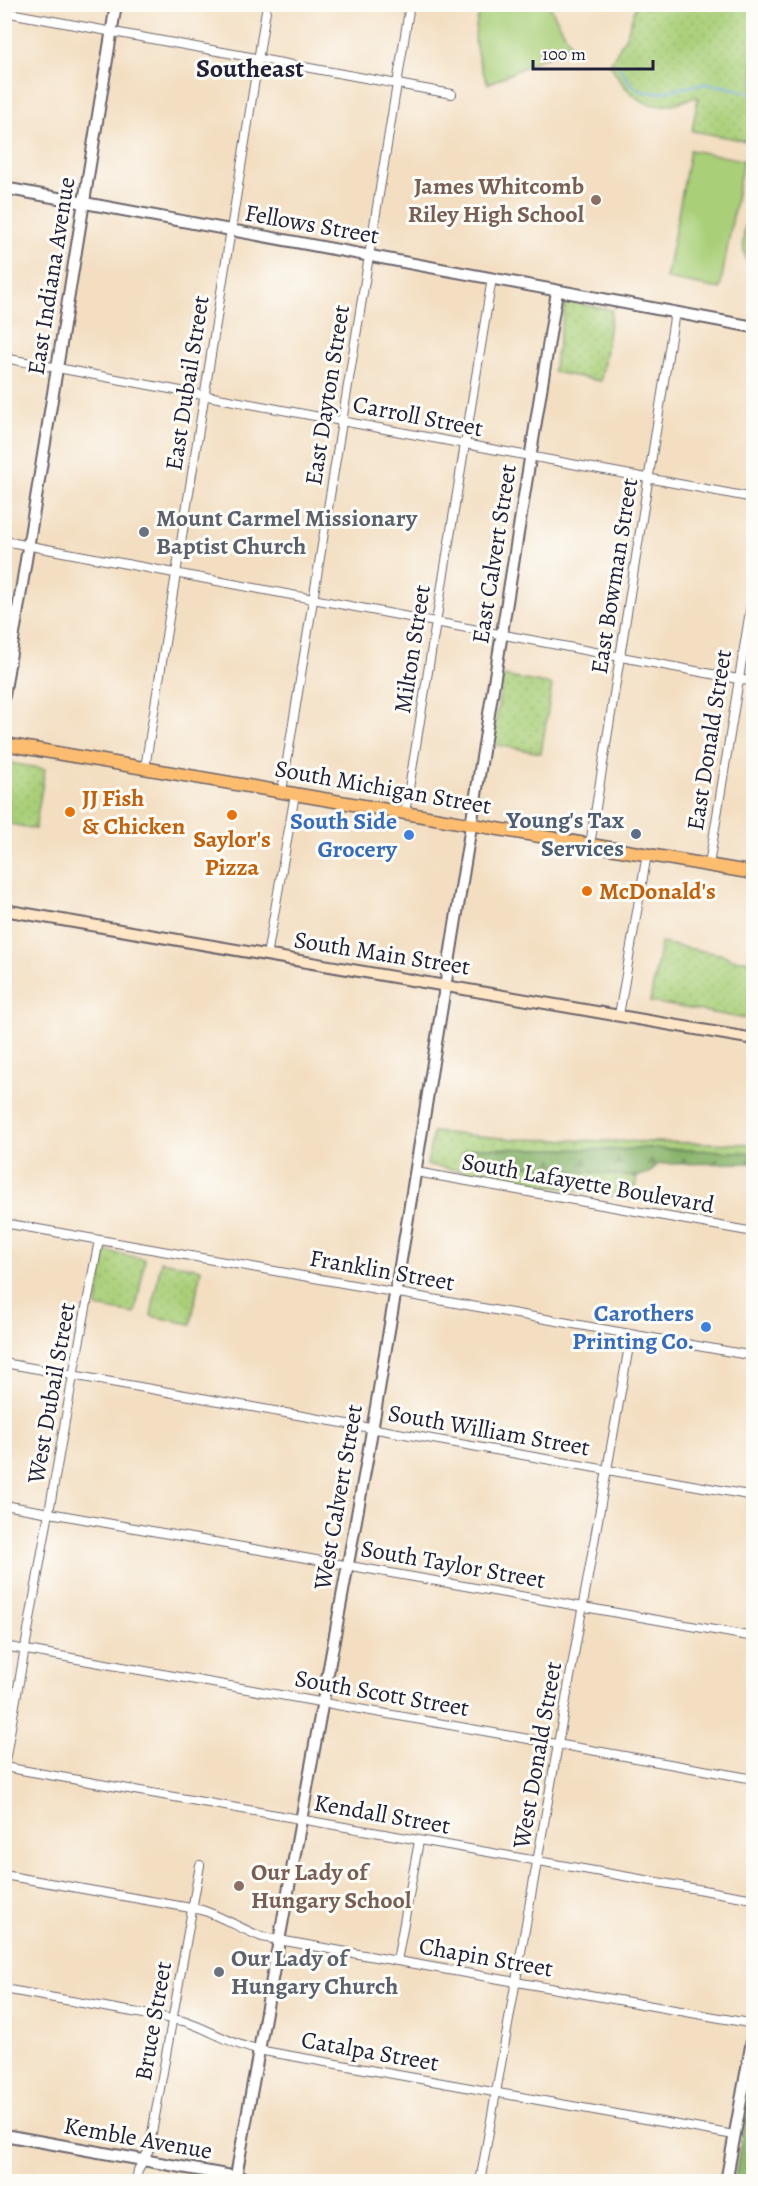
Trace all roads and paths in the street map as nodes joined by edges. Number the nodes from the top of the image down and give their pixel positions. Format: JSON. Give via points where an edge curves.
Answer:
{"nodes":[{"id":1,"x":116,"y":4,"type":"edge"},
{"id":2,"x":267,"y":4,"type":"edge"},
{"id":3,"x":410,"y":4,"type":"edge"},
{"id":4,"x":4,"y":12,"type":"edge"},
{"id":5,"x":112,"y":30,"type":"junction"},
{"id":6,"x":259,"y":57,"type":"junction"},
{"id":7,"x":397,"y":84,"type":"junction"},
{"id":8,"x":452,"y":94,"type":"dead end"},
{"id":9,"x":4,"y":188,"type":"edge"},
{"id":10,"x":84,"y":202,"type":"junction"},
{"id":11,"x":231,"y":231,"type":"junction"},
{"id":12,"x":369,"y":256,"type":"junction"},
{"id":13,"x":492,"y":278,"type":"junction"},
{"id":14,"x":557,"y":291,"type":"junction"},
{"id":15,"x":675,"y":312,"type":"junction"},
{"id":16,"x":753,"y":327,"type":"edge"},
{"id":17,"x":4,"y":358,"type":"edge"},
{"id":18,"x":57,"y":368,"type":"junction"},
{"id":19,"x":204,"y":396,"type":"junction"},
{"id":20,"x":342,"y":421,"type":"junction"},
{"id":21,"x":465,"y":444,"type":"junction"},
{"id":22,"x":531,"y":457,"type":"junction"},
{"id":23,"x":649,"y":479,"type":"junction"},
{"id":24,"x":753,"y":498,"type":"edge"},
{"id":25,"x":4,"y":541,"type":"edge"},
{"id":26,"x":28,"y":546,"type":"junction"},
{"id":27,"x":176,"y":573,"type":"junction"},
{"id":28,"x":753,"y":586,"type":"edge"},
{"id":29,"x":313,"y":599,"type":"junction"},
{"id":30,"x":436,"y":622,"type":"junction"},
{"id":31,"x":502,"y":634,"type":"junction"},
{"id":32,"x":620,"y":657,"type":"junction"},
{"id":33,"x":738,"y":679,"type":"junction"},
{"id":34,"x":753,"y":682,"type":"edge"},
{"id":35,"x":4,"y":696,"type":"edge"},
{"id":36,"x":4,"y":744,"type":"edge"},
{"id":37,"x":144,"y":768,"type":"junction"},
{"id":38,"x":282,"y":791,"type":"junction"},
{"id":39,"x":295,"y":794,"type":"junction"},
{"id":40,"x":405,"y":813,"type":"junction"},
{"id":41,"x":471,"y":824,"type":"junction"},
{"id":42,"x":590,"y":845,"type":"junction"},
{"id":43,"x":647,"y":854,"type":"junction"},
{"id":44,"x":709,"y":865,"type":"junction"},
{"id":45,"x":753,"y":873,"type":"edge"},
{"id":46,"x":4,"y":910,"type":"edge"},
{"id":47,"x":267,"y":956,"type":"junction"},
{"id":48,"x":445,"y":984,"type":"junction"},
{"id":49,"x":619,"y":1015,"type":"junction"},
{"id":50,"x":753,"y":1039,"type":"edge"},
{"id":51,"x":416,"y":1172,"type":"junction"},
{"id":52,"x":4,"y":1223,"type":"edge"},
{"id":53,"x":753,"y":1232,"type":"edge"},
{"id":54,"x":99,"y":1240,"type":"junction"},
{"id":55,"x":395,"y":1292,"type":"junction"},
{"id":56,"x":631,"y":1335,"type":"junction"},
{"id":57,"x":753,"y":1356,"type":"edge"},
{"id":58,"x":4,"y":1363,"type":"edge"},
{"id":59,"x":73,"y":1376,"type":"junction"},
{"id":60,"x":372,"y":1429,"type":"junction"},
{"id":61,"x":607,"y":1470,"type":"junction"},
{"id":62,"x":753,"y":1496,"type":"edge"},
{"id":63,"x":4,"y":1505,"type":"edge"},
{"id":64,"x":50,"y":1513,"type":"junction"},
{"id":65,"x":347,"y":1565,"type":"junction"},
{"id":66,"x":583,"y":1607,"type":"junction"},
{"id":67,"x":753,"y":1637,"type":"edge"},
{"id":68,"x":4,"y":1646,"type":"edge"},
{"id":69,"x":25,"y":1650,"type":"junction"},
{"id":70,"x":322,"y":1702,"type":"junction"},
{"id":71,"x":559,"y":1744,"type":"junction"},
{"id":72,"x":4,"y":1767,"type":"edge"},
{"id":73,"x":753,"y":1779,"type":"edge"},
{"id":74,"x":301,"y":1820,"type":"junction"},
{"id":75,"x":419,"y":1841,"type":"junction"},
{"id":76,"x":538,"y":1861,"type":"junction"},
{"id":77,"x":200,"y":1865,"type":"dead end"},
{"id":78,"x":4,"y":1875,"type":"edge"},
{"id":79,"x":753,"y":1899,"type":"edge"},
{"id":80,"x":192,"y":1909,"type":"junction"},
{"id":81,"x":278,"y":1940,"type":"junction"},
{"id":82,"x":397,"y":1961,"type":"junction"},
{"id":83,"x":516,"y":1982,"type":"junction"},
{"id":84,"x":4,"y":1989,"type":"edge"},
{"id":85,"x":173,"y":2020,"type":"junction"},
{"id":86,"x":753,"y":2024,"type":"edge"},
{"id":87,"x":753,"y":2030,"type":"edge"},
{"id":88,"x":258,"y":2050,"type":"junction"},
{"id":89,"x":496,"y":2093,"type":"junction"},
{"id":90,"x":4,"y":2135,"type":"edge"},
{"id":91,"x":734,"y":2135,"type":"junction"},
{"id":92,"x":144,"y":2160,"type":"junction"},
{"id":93,"x":236,"y":2176,"type":"junction"},
{"id":94,"x":136,"y":2181,"type":"edge"},
{"id":95,"x":265,"y":2181,"type":"edge"},
{"id":96,"x":480,"y":2181,"type":"edge"},
{"id":97,"x":726,"y":2181,"type":"edge"}],
"edges":[{"from":1,"to":5,"type":"street","name":"East Indiana Avenue"},
{"from":2,"to":6,"type":"street","name":"East Dubail Street"},
{"from":3,"to":7,"type":"street","name":"East Dayton Street"},
{"from":4,"to":5,"type":"street"},
{"from":5,"to":6,"type":"street"},
{"from":5,"to":10,"type":"street","name":"East Indiana Avenue"},
{"from":6,"to":7,"type":"street"},
{"from":6,"to":11,"type":"street","name":"East Dubail Street"},
{"from":7,"to":8,"type":"street"},
{"from":7,"to":12,"type":"street","name":"East Dayton Street"},
{"from":9,"to":10,"type":"street","name":"Fellows Street"},
{"from":10,"to":11,"type":"street","name":"Fellows Street"},
{"from":10,"to":18,"type":"street","name":"East Indiana Avenue"},
{"from":11,"to":12,"type":"street","name":"Fellows Street"},
{"from":11,"to":19,"type":"street","name":"East Dubail Street"},
{"from":12,"to":13,"type":"street","name":"Fellows Street"},
{"from":12,"to":20,"type":"street","name":"East Dayton Street"},
{"from":13,"to":14,"type":"street","name":"Fellows Street"},
{"from":13,"to":21,"type":"street","name":"Milton Street"},
{"from":14,"to":15,"type":"street","name":"Fellows Street"},
{"from":14,"to":22,"type":"street","name":"East Calvert Street"},
{"from":15,"to":16,"type":"street","name":"Fellows Street"},
{"from":15,"to":23,"type":"street","name":"East Bowman Street"},
{"from":17,"to":18,"type":"street","name":"Carroll Street"},
{"from":18,"to":19,"type":"street","name":"Carroll Street"},
{"from":18,"to":26,"type":"street","name":"East Indiana Avenue"},
{"from":19,"to":20,"type":"street","name":"Carroll Street"},
{"from":19,"to":27,"type":"street","name":"East Dubail Street"},
{"from":20,"to":21,"type":"street","name":"Carroll Street"},
{"from":20,"to":29,"type":"street","name":"East Dayton Street"},
{"from":21,"to":22,"type":"street","name":"Carroll Street"},
{"from":21,"to":30,"type":"street","name":"Milton Street"},
{"from":22,"to":23,"type":"street","name":"Carroll Street"},
{"from":22,"to":31,"type":"street","name":"East Calvert Street"},
{"from":23,"to":24,"type":"street","name":"Carroll Street"},
{"from":23,"to":32,"type":"street","name":"East Bowman Street"},
{"from":25,"to":26,"type":"street"},
{"from":26,"to":27,"type":"street"},
{"from":26,"to":35,"type":"street","name":"East Indiana Avenue"},
{"from":27,"to":29,"type":"street"},
{"from":27,"to":37,"type":"street","name":"East Dubail Street"},
{"from":28,"to":33,"type":"street","name":"East Donald Street"},
{"from":29,"to":30,"type":"street"},
{"from":29,"to":38,"type":"street","name":"East Dayton Street"},
{"from":30,"to":31,"type":"street"},
{"from":30,"to":40,"type":"street","name":"Milton Street"},
{"from":31,"to":32,"type":"street"},
{"from":31,"to":41,"type":"street","name":"East Calvert Street"},
{"from":32,"to":33,"type":"street"},
{"from":32,"to":42,"type":"street","name":"East Bowman Street"},
{"from":33,"to":34,"type":"street"},
{"from":33,"to":44,"type":"street","name":"East Donald Street"},
{"from":36,"to":37,"type":"main road","name":"South Michigan Street"},
{"from":37,"to":38,"type":"main road","name":"South Michigan Street"},
{"from":38,"to":39,"type":"main road","name":"South Michigan Street"},
{"from":39,"to":40,"type":"main road","name":"South Michigan Street"},
{"from":39,"to":47,"type":"street"},
{"from":40,"to":41,"type":"main road","name":"South Michigan Street"},
{"from":41,"to":42,"type":"main road","name":"South Michigan Street"},
{"from":41,"to":48,"type":"street","name":"West Calvert Street"},
{"from":42,"to":43,"type":"main road","name":"South Michigan Street"},
{"from":43,"to":44,"type":"main road","name":"South Michigan Street"},
{"from":43,"to":49,"type":"street"},
{"from":44,"to":45,"type":"main road","name":"South Michigan Street"},
{"from":46,"to":47,"type":"main road","name":"South Main Street"},
{"from":47,"to":48,"type":"main road","name":"South Main Street"},
{"from":48,"to":49,"type":"main road","name":"South Main Street"},
{"from":48,"to":51,"type":"street","name":"West Calvert Street"},
{"from":49,"to":50,"type":"main road","name":"South Main Street"},
{"from":51,"to":53,"type":"street","name":"South Lafayette Boulevard"},
{"from":51,"to":55,"type":"street","name":"West Calvert Street"},
{"from":52,"to":54,"type":"street","name":"Franklin Street"},
{"from":54,"to":55,"type":"street","name":"Franklin Street"},
{"from":54,"to":59,"type":"street","name":"West Dubail Street"},
{"from":55,"to":56,"type":"street","name":"Franklin Street"},
{"from":55,"to":60,"type":"street","name":"West Calvert Street"},
{"from":56,"to":57,"type":"street","name":"Franklin Street"},
{"from":56,"to":61,"type":"street","name":"West Donald Street"},
{"from":58,"to":59,"type":"street","name":"South William Street"},
{"from":59,"to":60,"type":"street","name":"South William Street"},
{"from":59,"to":64,"type":"street","name":"West Dubail Street"},
{"from":60,"to":61,"type":"street","name":"South William Street"},
{"from":60,"to":65,"type":"street","name":"West Calvert Street"},
{"from":61,"to":62,"type":"street","name":"South William Street"},
{"from":61,"to":66,"type":"street","name":"West Donald Street"},
{"from":63,"to":64,"type":"street","name":"South Taylor Street"},
{"from":64,"to":65,"type":"street","name":"South Taylor Street"},
{"from":64,"to":69,"type":"street","name":"West Dubail Street"},
{"from":65,"to":66,"type":"street","name":"South Taylor Street"},
{"from":65,"to":70,"type":"street","name":"West Calvert Street"},
{"from":66,"to":67,"type":"street","name":"South Taylor Street"},
{"from":66,"to":71,"type":"street","name":"West Donald Street"},
{"from":68,"to":69,"type":"street","name":"South Scott Street"},
{"from":69,"to":70,"type":"street","name":"South Scott Street"},
{"from":69,"to":72,"type":"street","name":"West Dubail Street"},
{"from":70,"to":71,"type":"street","name":"South Scott Street"},
{"from":70,"to":74,"type":"street","name":"West Calvert Street"},
{"from":71,"to":73,"type":"street","name":"South Scott Street"},
{"from":71,"to":76,"type":"street","name":"West Donald Street"},
{"from":72,"to":74,"type":"street","name":"Kendall Street"},
{"from":74,"to":75,"type":"street","name":"Kendall Street"},
{"from":74,"to":81,"type":"street","name":"West Calvert Street"},
{"from":75,"to":76,"type":"street","name":"Kendall Street"},
{"from":75,"to":82,"type":"street"},
{"from":76,"to":79,"type":"street","name":"Kendall Street"},
{"from":76,"to":83,"type":"street","name":"West Donald Street"},
{"from":77,"to":80,"type":"street","name":"Bruce Street"},
{"from":78,"to":80,"type":"street","name":"Chapin Street"},
{"from":80,"to":81,"type":"street","name":"Chapin Street"},
{"from":80,"to":85,"type":"street","name":"Bruce Street"},
{"from":81,"to":82,"type":"street","name":"Chapin Street"},
{"from":81,"to":88,"type":"street","name":"West Calvert Street"},
{"from":82,"to":83,"type":"street","name":"Chapin Street"},
{"from":83,"to":86,"type":"street","name":"Chapin Street"},
{"from":83,"to":89,"type":"street","name":"West Donald Street"},
{"from":84,"to":85,"type":"street","name":"Catalpa Street"},
{"from":85,"to":88,"type":"street","name":"Catalpa Street","via":[[193,2024],[229,2043]]},
{"from":85,"to":92,"type":"street","name":"Bruce Street"},
{"from":87,"to":91,"type":"street"},
{"from":88,"to":89,"type":"street","name":"Catalpa Street"},
{"from":88,"to":93,"type":"street","name":"West Calvert Street"},
{"from":89,"to":91,"type":"street","name":"Catalpa Street"},
{"from":89,"to":96,"type":"street","name":"West Donald Street"},
{"from":90,"to":92,"type":"street","name":"Kemble Avenue"},
{"from":91,"to":97,"type":"street"},
{"from":92,"to":93,"type":"street","name":"Kemble Avenue"},
{"from":92,"to":94,"type":"street","name":"Bruce Street"},
{"from":93,"to":95,"type":"street","name":"Kemble Avenue"}]}
